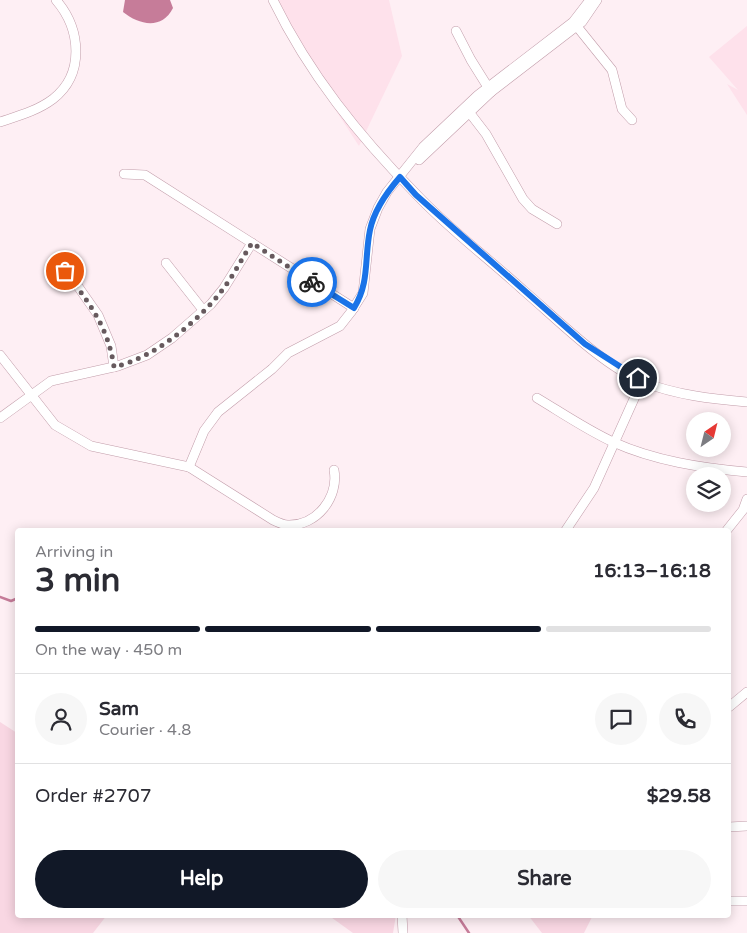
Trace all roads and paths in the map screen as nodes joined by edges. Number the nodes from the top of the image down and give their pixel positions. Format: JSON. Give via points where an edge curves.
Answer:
{"nodes":[{"id":1,"x":56,"y":0,"type":"edge"},
{"id":2,"x":273,"y":0,"type":"edge"},
{"id":3,"x":590,"y":0,"type":"edge"},
{"id":4,"x":597,"y":0,"type":"edge"},
{"id":5,"x":575,"y":24,"type":"junction"},
{"id":6,"x":456,"y":30,"type":"dead end"},
{"id":7,"x":489,"y":90,"type":"junction"},
{"id":8,"x":467,"y":109,"type":"junction"},
{"id":9,"x":632,"y":120,"type":"dead end"},
{"id":10,"x":0,"y":122,"type":"edge"},
{"id":11,"x":124,"y":174,"type":"dead end"},
{"id":12,"x":400,"y":177,"type":"junction"},
{"id":13,"x":557,"y":224,"type":"dead end"},
{"id":14,"x":252,"y":243,"type":"junction"},
{"id":15,"x":166,"y":263,"type":"dead end"},
{"id":16,"x":63,"y":265,"type":"dead end"},
{"id":17,"x":354,"y":308,"type":"junction"},
{"id":18,"x":204,"y":310,"type":"junction"},
{"id":19,"x":0,"y":355,"type":"edge"},
{"id":20,"x":114,"y":367,"type":"junction"},
{"id":21,"x":642,"y":381,"type":"junction"},
{"id":22,"x":31,"y":396,"type":"junction"},
{"id":23,"x":537,"y":398,"type":"dead end"},
{"id":24,"x":747,"y":402,"type":"edge"},
{"id":25,"x":0,"y":418,"type":"edge"},
{"id":26,"x":614,"y":442,"type":"junction"},
{"id":27,"x":189,"y":467,"type":"junction"},
{"id":28,"x":334,"y":470,"type":"dead end"},
{"id":29,"x":747,"y":472,"type":"edge"},
{"id":30,"x":747,"y":499,"type":"edge"},
{"id":31,"x":567,"y":528,"type":"edge"},
{"id":32,"x":729,"y":528,"type":"edge"},
{"id":33,"x":747,"y":692,"type":"edge"},
{"id":34,"x":731,"y":705,"type":"edge"},
{"id":35,"x":747,"y":826,"type":"edge"},
{"id":36,"x":731,"y":827,"type":"edge"},
{"id":37,"x":731,"y":901,"type":"edge"},
{"id":38,"x":747,"y":901,"type":"edge"},
{"id":39,"x":402,"y":918,"type":"edge"},
{"id":40,"x":404,"y":933,"type":"edge"}],
"edges":[{"from":1,"to":10,"type":"street","via":[[75,33],[76,56],[72,75],[62,90],[45,104]]},
{"from":2,"to":12,"type":"street","via":[[312,70],[357,131]]},
{"from":3,"to":5,"type":"street"},
{"from":4,"to":5,"type":"street"},
{"from":5,"to":7,"type":"street"},
{"from":5,"to":9,"type":"street","via":[[612,70],[622,109]]},
{"from":6,"to":7,"type":"street"},
{"from":7,"to":8,"type":"street"},
{"from":8,"to":12,"type":"street","via":[[423,147]]},
{"from":8,"to":13,"type":"street","via":[[486,134],[523,199],[532,209]]},
{"from":11,"to":14,"type":"street","via":[[145,176]]},
{"from":12,"to":17,"type":"street","via":[[378,208],[370,229],[363,293]]},
{"from":12,"to":21,"type":"street","via":[[416,195],[585,344]]},
{"from":14,"to":17,"type":"street"},
{"from":14,"to":18,"type":"street","via":[[224,288]]},
{"from":15,"to":18,"type":"street"},
{"from":16,"to":20,"type":"street","via":[[98,315],[111,346]]},
{"from":17,"to":27,"type":"street","via":[[340,326],[288,354],[218,412],[204,431]]},
{"from":18,"to":20,"type":"street","via":[[147,355]]},
{"from":19,"to":22,"type":"street"},
{"from":20,"to":22,"type":"street","via":[[51,381]]},
{"from":21,"to":24,"type":"street","via":[[699,397]]},
{"from":21,"to":26,"type":"street"},
{"from":22,"to":25,"type":"street"},
{"from":22,"to":27,"type":"street","via":[[55,425],[91,446]]},
{"from":23,"to":26,"type":"street"},
{"from":26,"to":29,"type":"street","via":[[647,455]]},
{"from":26,"to":31,"type":"street","via":[[594,488]]},
{"from":27,"to":28,"type":"street","via":[[273,520],[287,525],[305,522],[330,502],[336,481]]},
{"from":30,"to":32,"type":"street","via":[[743,510]]},
{"from":33,"to":34,"type":"street"},
{"from":35,"to":36,"type":"street"},
{"from":37,"to":38,"type":"street"},
{"from":39,"to":40,"type":"street"}]}
